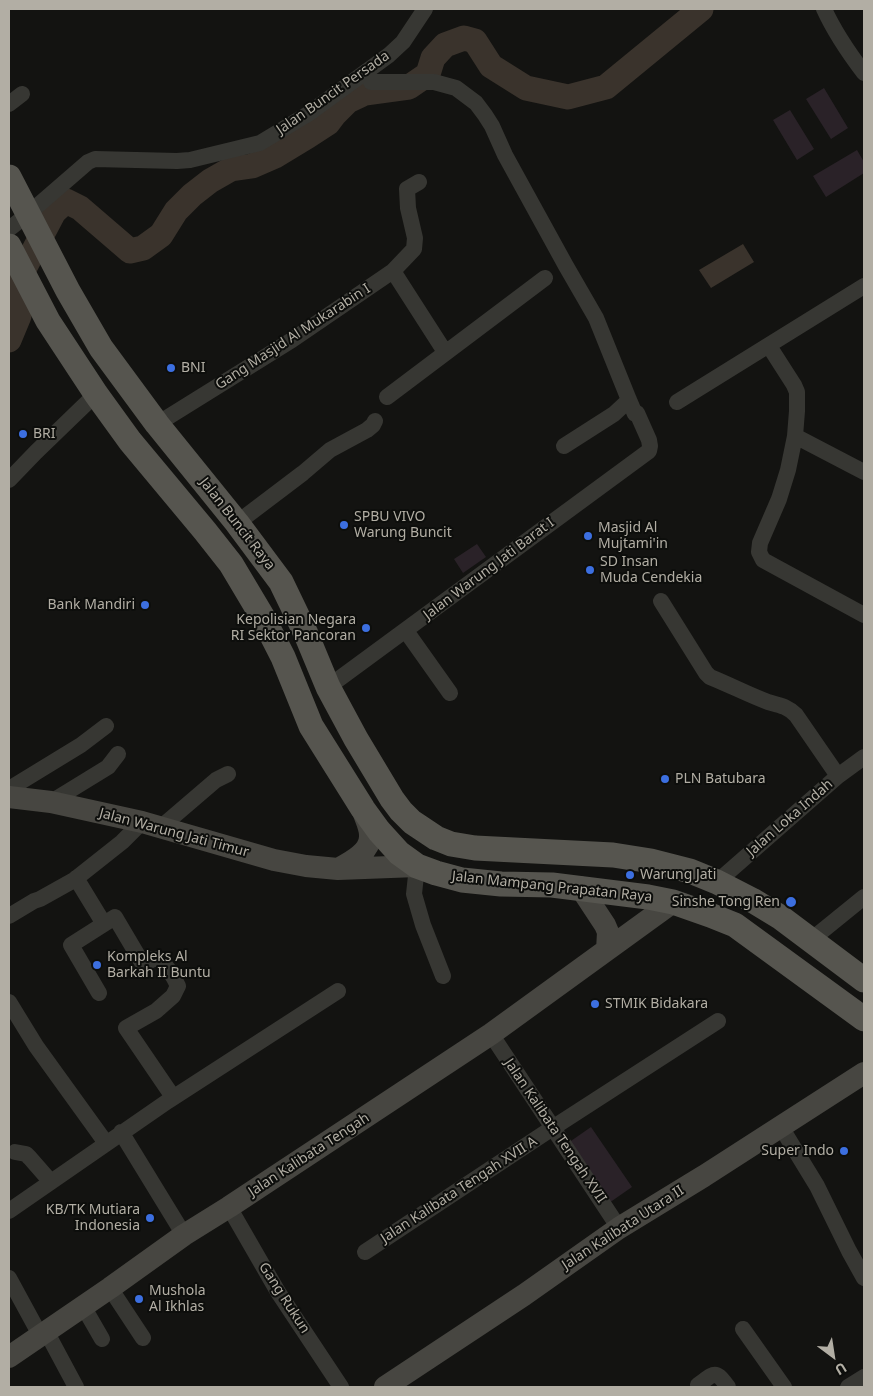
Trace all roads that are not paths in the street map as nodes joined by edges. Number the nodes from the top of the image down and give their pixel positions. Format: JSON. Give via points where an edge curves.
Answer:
{"nodes":[{"id":1,"x":425,"y":9,"type":"edge"},
{"id":2,"x":824,"y":9,"type":"edge"},
{"id":3,"x":864,"y":73,"type":"edge"},
{"id":4,"x":371,"y":82,"type":"dead end"},
{"id":5,"x":9,"y":177,"type":"edge"},
{"id":6,"x":419,"y":182,"type":"dead end"},
{"id":7,"x":25,"y":225,"type":"edge"},
{"id":8,"x":11,"y":251,"type":"edge"},
{"id":9,"x":393,"y":271,"type":"junction"},
{"id":10,"x":545,"y":278,"type":"dead end"},
{"id":11,"x":864,"y":286,"type":"edge"},
{"id":12,"x":769,"y":346,"type":"junction"},
{"id":13,"x":445,"y":352,"type":"junction"},
{"id":14,"x":96,"y":394,"type":"junction"},
{"id":15,"x":387,"y":397,"type":"dead end"},
{"id":16,"x":629,"y":400,"type":"junction"},
{"id":17,"x":677,"y":402,"type":"dead end"},
{"id":18,"x":375,"y":420,"type":"dead end"},
{"id":19,"x":157,"y":424,"type":"junction"},
{"id":20,"x":795,"y":436,"type":"junction"},
{"id":21,"x":564,"y":446,"type":"dead end"},
{"id":22,"x":864,"y":472,"type":"edge"},
{"id":23,"x":9,"y":480,"type":"edge"},
{"id":24,"x":237,"y":523,"type":"junction"},
{"id":25,"x":661,"y":600,"type":"dead end"},
{"id":26,"x":864,"y":615,"type":"edge"},
{"id":27,"x":406,"y":631,"type":"junction"},
{"id":28,"x":328,"y":687,"type":"junction"},
{"id":29,"x":450,"y":693,"type":"dead end"},
{"id":30,"x":106,"y":726,"type":"dead end"},
{"id":31,"x":118,"y":754,"type":"dead end"},
{"id":32,"x":864,"y":757,"type":"edge"},
{"id":33,"x":228,"y":774,"type":"dead end"},
{"id":34,"x":838,"y":776,"type":"junction"},
{"id":35,"x":9,"y":790,"type":"edge"},
{"id":36,"x":9,"y":798,"type":"edge"},
{"id":37,"x":51,"y":802,"type":"junction"},
{"id":38,"x":362,"y":809,"type":"junction"},
{"id":39,"x":151,"y":825,"type":"junction"},
{"id":40,"x":417,"y":866,"type":"junction"},
{"id":41,"x":338,"y":869,"type":"junction"},
{"id":42,"x":76,"y":878,"type":"junction"},
{"id":43,"x":717,"y":882,"type":"junction"},
{"id":44,"x":580,"y":887,"type":"junction"},
{"id":45,"x":864,"y":897,"type":"edge"},
{"id":46,"x":673,"y":902,"type":"junction"},
{"id":47,"x":9,"y":916,"type":"edge"},
{"id":48,"x":104,"y":924,"type":"junction"},
{"id":49,"x":811,"y":940,"type":"junction"},
{"id":50,"x":607,"y":950,"type":"junction"},
{"id":51,"x":443,"y":976,"type":"dead end"},
{"id":52,"x":864,"y":980,"type":"edge"},
{"id":53,"x":338,"y":991,"type":"dead end"},
{"id":54,"x":99,"y":993,"type":"dead end"},
{"id":55,"x":9,"y":1002,"type":"edge"},
{"id":56,"x":864,"y":1019,"type":"edge"},
{"id":57,"x":718,"y":1021,"type":"dead end"},
{"id":58,"x":491,"y":1034,"type":"junction"},
{"id":59,"x":864,"y":1073,"type":"edge"},
{"id":60,"x":173,"y":1098,"type":"junction"},
{"id":61,"x":781,"y":1127,"type":"junction"},
{"id":62,"x":554,"y":1128,"type":"junction"},
{"id":63,"x":122,"y":1132,"type":"junction"},
{"id":64,"x":106,"y":1143,"type":"junction"},
{"id":65,"x":15,"y":1152,"type":"dead end"},
{"id":66,"x":51,"y":1182,"type":"junction"},
{"id":67,"x":229,"y":1208,"type":"junction"},
{"id":68,"x":9,"y":1211,"type":"edge"},
{"id":69,"x":620,"y":1228,"type":"junction"},
{"id":70,"x":184,"y":1235,"type":"junction"},
{"id":71,"x":365,"y":1252,"type":"dead end"},
{"id":72,"x":9,"y":1278,"type":"edge"},
{"id":73,"x":864,"y":1278,"type":"edge"},
{"id":74,"x":110,"y":1288,"type":"junction"},
{"id":75,"x":83,"y":1306,"type":"junction"},
{"id":76,"x":743,"y":1329,"type":"dead end"},
{"id":77,"x":43,"y":1333,"type":"junction"},
{"id":78,"x":143,"y":1338,"type":"dead end"},
{"id":79,"x":102,"y":1339,"type":"dead end"},
{"id":80,"x":9,"y":1356,"type":"edge"},
{"id":81,"x":864,"y":1377,"type":"edge"},
{"id":82,"x":698,"y":1385,"type":"dead end"},
{"id":83,"x":76,"y":1387,"type":"edge"},
{"id":84,"x":341,"y":1387,"type":"edge"},
{"id":85,"x":384,"y":1387,"type":"edge"},
{"id":86,"x":728,"y":1387,"type":"edge"},
{"id":87,"x":784,"y":1387,"type":"edge"},
{"id":88,"x":848,"y":1387,"type":"edge"}],
"edges":[{"from":1,"to":7,"type":"street","name":"Jalan Buncit Persada","via":[[389,55],[308,114],[260,143],[178,161],[95,159],[88,162]]},
{"from":2,"to":3,"type":"street","via":[[845,48]]},
{"from":4,"to":16,"type":"street","via":[[434,82],[456,88],[476,103],[596,318]]},
{"from":5,"to":7,"type":"main road","name":"Jalan Buncit Raya"},
{"from":6,"to":9,"type":"street","name":"Gang Masjid Al Mukarabin I","via":[[407,189],[414,249]]},
{"from":7,"to":19,"type":"main road","name":"Jalan Buncit Raya","via":[[50,257],[101,348]]},
{"from":8,"to":14,"type":"main road","via":[[65,348]]},
{"from":9,"to":13,"type":"street"},
{"from":9,"to":19,"type":"street","name":"Gang Masjid Al Mukarabin I","via":[[292,340]]},
{"from":10,"to":13,"type":"street"},
{"from":11,"to":12,"type":"street"},
{"from":12,"to":17,"type":"street"},
{"from":12,"to":20,"type":"street","via":[[797,392]]},
{"from":13,"to":15,"type":"street"},
{"from":14,"to":23,"type":"street"},
{"from":14,"to":38,"type":"main road","via":[[130,441],[231,564],[283,657],[311,726]]},
{"from":16,"to":21,"type":"street","via":[[614,414]]},
{"from":16,"to":27,"type":"street","name":"Jalan Warung Jati Barat I","via":[[649,440],[649,451]]},
{"from":18,"to":24,"type":"street","via":[[367,430],[330,450]]},
{"from":19,"to":24,"type":"main road","name":"Jalan Buncit Raya"},
{"from":20,"to":22,"type":"street"},
{"from":20,"to":26,"type":"street","via":[[788,470],[759,552],[763,560]]},
{"from":24,"to":28,"type":"main road","name":"Jalan Buncit Raya","via":[[281,582]]},
{"from":25,"to":34,"type":"street","via":[[710,677],[790,710]]},
{"from":27,"to":28,"type":"street","name":"Jalan Warung Jati Barat I"},
{"from":27,"to":29,"type":"street"},
{"from":28,"to":43,"type":"main road","name":"Jalan Buncit Raya","via":[[392,799],[412,822],[436,838],[475,848],[650,860]]},
{"from":30,"to":35,"type":"street"},
{"from":31,"to":37,"type":"street","via":[[108,768]]},
{"from":32,"to":34,"type":"street","name":"Jalan Loka Indah"},
{"from":33,"to":39,"type":"street"},
{"from":34,"to":43,"type":"street","name":"Jalan Loka Indah"},
{"from":36,"to":37,"type":"street","name":"Jalan Warung Jati Timur"},
{"from":37,"to":39,"type":"street","name":"Jalan Warung Jati Timur"},
{"from":38,"to":40,"type":"main road","via":[[399,853]]},
{"from":38,"to":41,"type":"street","via":[[370,834],[369,843],[354,860]]},
{"from":39,"to":41,"type":"street","name":"Jalan Warung Jati Timur","via":[[205,847]]},
{"from":39,"to":42,"type":"street","via":[[122,842]]},
{"from":40,"to":41,"type":"street","name":"Jalan Warung Jati Timur"},
{"from":40,"to":44,"type":"main road","name":"Jalan Mampang Prapatan Raya","via":[[462,880]]},
{"from":40,"to":51,"type":"street","via":[[414,894]]},
{"from":42,"to":47,"type":"street"},
{"from":42,"to":48,"type":"street"},
{"from":43,"to":49,"type":"main road","via":[[780,917]]},
{"from":44,"to":46,"type":"main road","name":"Jalan Mampang Prapatan Raya"},
{"from":44,"to":50,"type":"street","via":[[608,932]]},
{"from":45,"to":49,"type":"street"},
{"from":46,"to":50,"type":"street","name":"Jalan Kalibata Tengah"},
{"from":46,"to":56,"type":"main road","name":"Jalan Mampang Prapatan Raya","via":[[735,925]]},
{"from":48,"to":54,"type":"street","via":[[71,945]]},
{"from":48,"to":60,"type":"street","via":[[115,918],[141,961],[159,959],[178,986],[173,996],[156,1011],[126,1028]]},
{"from":49,"to":52,"type":"main road"},
{"from":50,"to":58,"type":"street","name":"Jalan Kalibata Tengah"},
{"from":53,"to":60,"type":"street"},
{"from":55,"to":64,"type":"street","via":[[36,1046]]},
{"from":57,"to":62,"type":"street","name":"Jalan Kalibata Tengah XVII A"},
{"from":58,"to":62,"type":"street","name":"Jalan Kalibata Tengah XVII"},
{"from":58,"to":67,"type":"street","name":"Jalan Kalibata Tengah"},
{"from":59,"to":61,"type":"street","name":"Jalan Kalibata Utara II"},
{"from":60,"to":63,"type":"street"},
{"from":61,"to":69,"type":"street","name":"Jalan Kalibata Utara II"},
{"from":61,"to":73,"type":"street","via":[[817,1186]]},
{"from":62,"to":69,"type":"street","name":"Jalan Kalibata Tengah XVII"},
{"from":62,"to":71,"type":"street","name":"Jalan Kalibata Tengah XVII A"},
{"from":63,"to":64,"type":"street"},
{"from":63,"to":70,"type":"street"},
{"from":64,"to":66,"type":"street"},
{"from":65,"to":66,"type":"street","via":[[30,1158]]},
{"from":66,"to":68,"type":"street"},
{"from":67,"to":70,"type":"street","name":"Jalan Kalibata Tengah"},
{"from":67,"to":84,"type":"street","name":"Gang Rukun","via":[[278,1292]]},
{"from":69,"to":85,"type":"street","name":"Jalan Kalibata Utara II"},
{"from":70,"to":74,"type":"street","name":"Jalan Kalibata Tengah"},
{"from":72,"to":77,"type":"street"},
{"from":74,"to":75,"type":"street","name":"Jalan Kalibata Tengah"},
{"from":74,"to":78,"type":"street"},
{"from":75,"to":77,"type":"street","name":"Jalan Kalibata Tengah"},
{"from":75,"to":79,"type":"street"},
{"from":76,"to":87,"type":"street"},
{"from":77,"to":80,"type":"street","name":"Jalan Kalibata Tengah"},
{"from":77,"to":83,"type":"street"},
{"from":81,"to":88,"type":"street"},
{"from":82,"to":86,"type":"street","via":[[717,1374]]}]}
